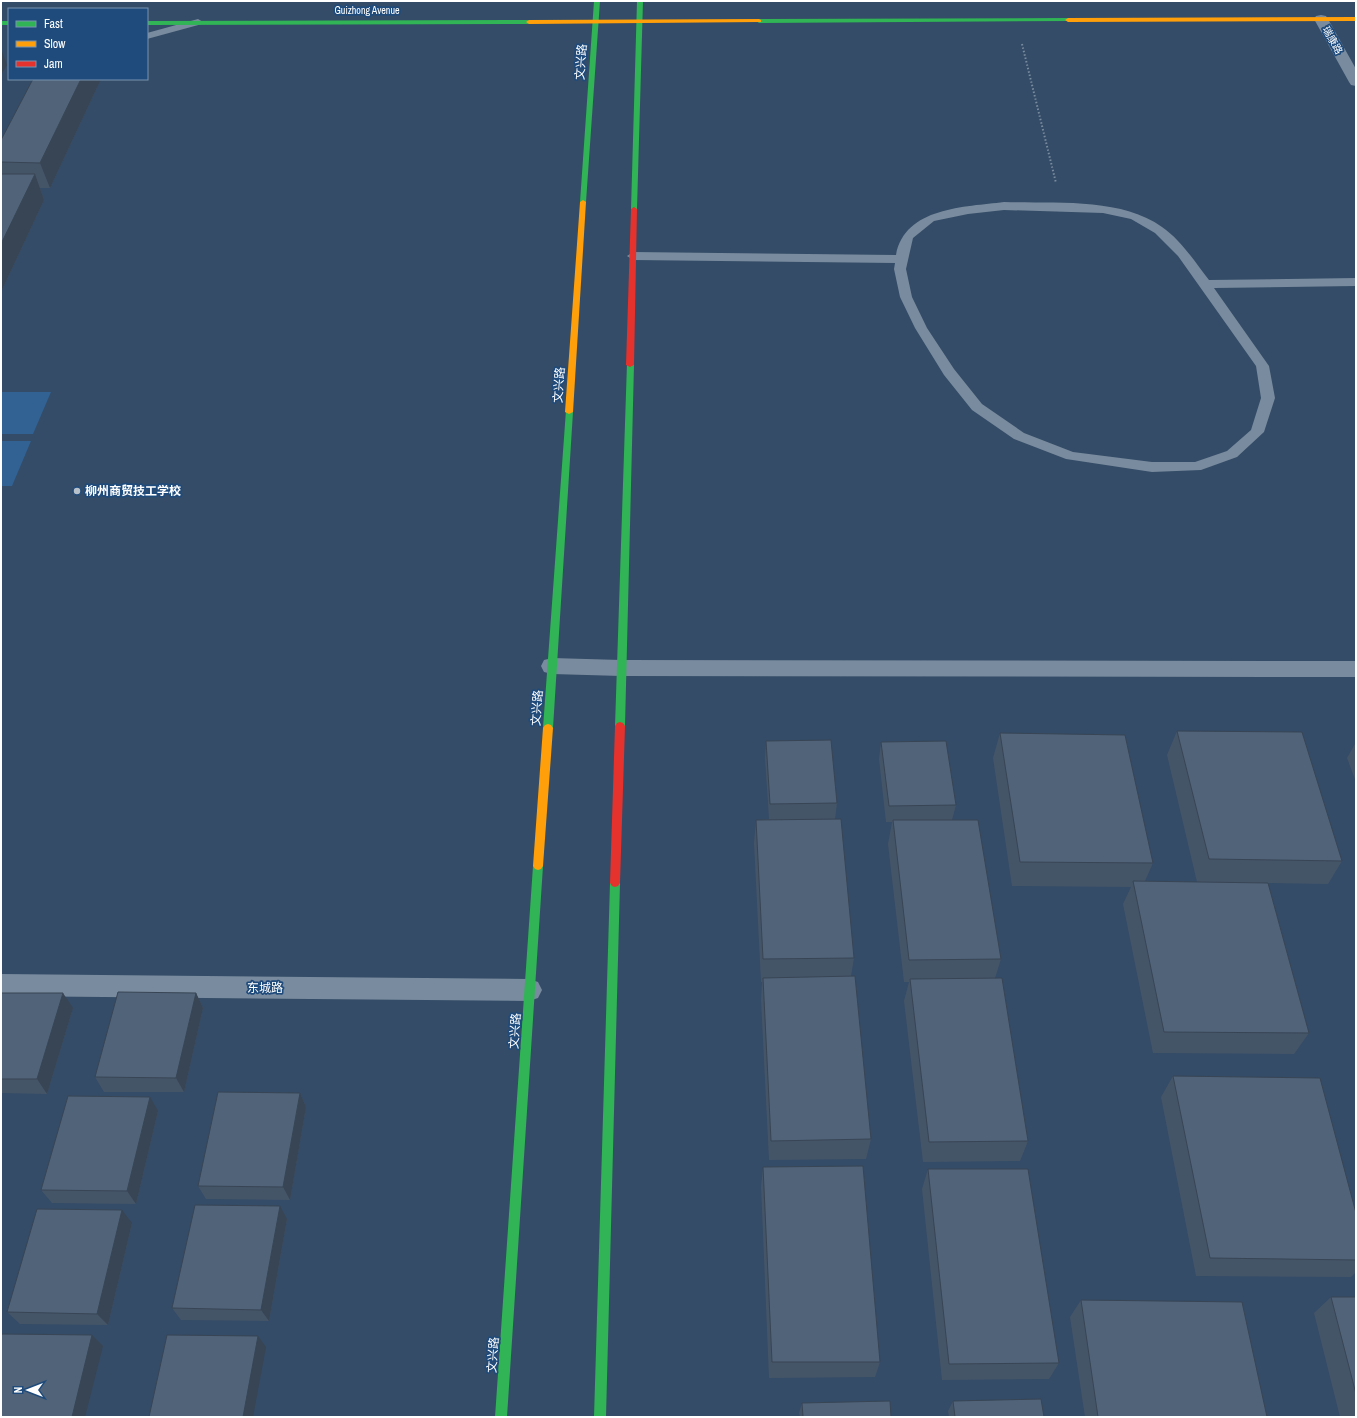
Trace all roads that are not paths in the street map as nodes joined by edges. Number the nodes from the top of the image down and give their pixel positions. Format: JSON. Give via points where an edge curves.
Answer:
{"nodes":[{"id":1,"x":597,"y":1,"type":"edge"},
{"id":2,"x":640,"y":1,"type":"edge"},
{"id":3,"x":1321,"y":19,"type":"junction"},
{"id":4,"x":1356,"y":19,"type":"edge"},
{"id":5,"x":596,"y":20,"type":"junction"},
{"id":6,"x":639,"y":20,"type":"junction"},
{"id":7,"x":198,"y":22,"type":"junction"},
{"id":8,"x":148,"y":23,"type":"edge"},
{"id":9,"x":148,"y":36,"type":"edge"},
{"id":10,"x":1356,"y":82,"type":"edge"},
{"id":11,"x":633,"y":256,"type":"junction"},
{"id":12,"x":902,"y":259,"type":"junction"},
{"id":13,"x":1356,"y":282,"type":"edge"},
{"id":14,"x":1205,"y":284,"type":"junction"},
{"id":15,"x":552,"y":666,"type":"junction"},
{"id":16,"x":621,"y":668,"type":"junction"},
{"id":17,"x":1356,"y":669,"type":"edge"},
{"id":18,"x":1,"y":985,"type":"edge"},
{"id":19,"x":530,"y":990,"type":"junction"},
{"id":20,"x":500,"y":1417,"type":"edge"},
{"id":21,"x":600,"y":1417,"type":"edge"}],
"edges":[{"from":1,"to":5,"type":"main road","name":"文兴路"},
{"from":2,"to":6,"type":"main road"},
{"from":3,"to":4,"type":"main road","name":"Guizhong Avenue"},
{"from":3,"to":6,"type":"main road","name":"Guizhong Avenue"},
{"from":3,"to":10,"type":"street","name":"瑞康路"},
{"from":5,"to":6,"type":"main road","name":"Guizhong Avenue"},
{"from":5,"to":7,"type":"main road","name":"Guizhong Avenue"},
{"from":5,"to":15,"type":"main road","name":"文兴路"},
{"from":6,"to":11,"type":"main road"},
{"from":7,"to":8,"type":"main road","name":"Guizhong Avenue"},
{"from":7,"to":9,"type":"lane"},
{"from":11,"to":12,"type":"lane"},
{"from":11,"to":16,"type":"main road"},
{"from":12,"to":14,"type":"lane","via":[[908,236],[930,218],[1004,206],[1103,209],[1135,216],[1159,230],[1182,253]]},
{"from":12,"to":14,"type":"lane","via":[[900,269],[906,297],[921,328],[949,372],[977,407],[1019,436],[1071,456],[1152,467],[1196,467],[1232,454],[1257,432],[1268,398],[1262,366]]},
{"from":13,"to":14,"type":"lane"},
{"from":15,"to":16,"type":"street"},
{"from":15,"to":19,"type":"main road","name":"文兴路"},
{"from":16,"to":17,"type":"street"},
{"from":16,"to":21,"type":"main road"},
{"from":18,"to":19,"type":"street","name":"东城路"},
{"from":19,"to":20,"type":"main road","name":"文兴路"}]}
